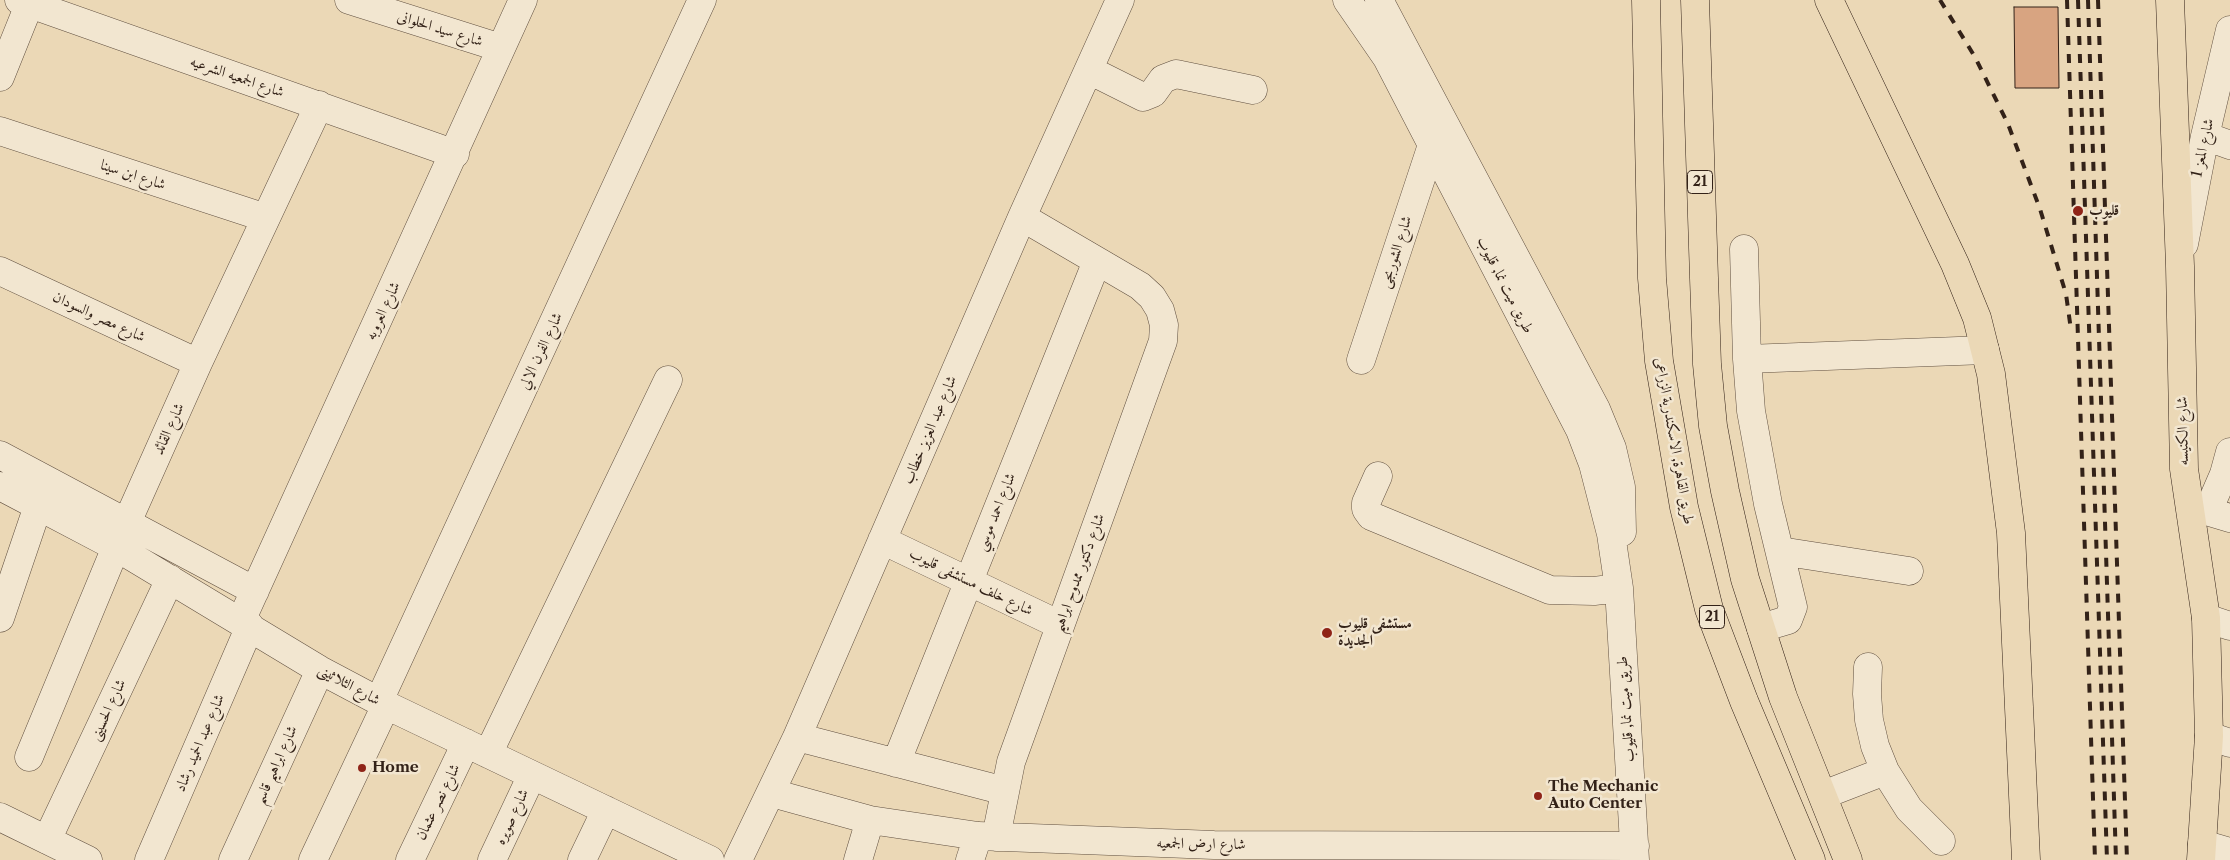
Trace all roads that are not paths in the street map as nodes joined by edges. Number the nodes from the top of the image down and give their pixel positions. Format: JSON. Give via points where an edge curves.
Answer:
{"nodes":[{"id":1,"x":349,"y":0,"type":"edge"},
{"id":2,"x":523,"y":0,"type":"edge"},
{"id":3,"x":702,"y":0,"type":"edge"},
{"id":4,"x":1120,"y":0,"type":"edge"},
{"id":5,"x":1347,"y":0,"type":"edge"},
{"id":6,"x":1379,"y":0,"type":"edge"},
{"id":7,"x":1646,"y":0,"type":"edge"},
{"id":8,"x":1695,"y":0,"type":"edge"},
{"id":9,"x":1829,"y":0,"type":"edge"},
{"id":10,"x":2170,"y":0,"type":"edge"},
{"id":11,"x":27,"y":1,"type":"edge"},
{"id":12,"x":400,"y":8,"type":"edge"},
{"id":13,"x":2230,"y":30,"type":"edge"},
{"id":14,"x":501,"y":48,"type":"junction"},
{"id":15,"x":1089,"y":70,"type":"junction"},
{"id":16,"x":0,"y":77,"type":"edge"},
{"id":17,"x":1253,"y":90,"type":"dead end"},
{"id":18,"x":319,"y":106,"type":"junction"},
{"id":19,"x":0,"y":131,"type":"edge"},
{"id":20,"x":2218,"y":140,"type":"edge"},
{"id":21,"x":1432,"y":145,"type":"junction"},
{"id":22,"x":455,"y":154,"type":"junction"},
{"id":23,"x":1022,"y":217,"type":"junction"},
{"id":24,"x":266,"y":218,"type":"junction"},
{"id":25,"x":1744,"y":249,"type":"dead end"},
{"id":26,"x":1097,"y":261,"type":"junction"},
{"id":27,"x":2180,"y":266,"type":"junction"},
{"id":28,"x":0,"y":271,"type":"edge"},
{"id":29,"x":1985,"y":350,"type":"junction"},
{"id":30,"x":1747,"y":359,"type":"junction"},
{"id":31,"x":1361,"y":360,"type":"dead end"},
{"id":32,"x":198,"y":363,"type":"junction"},
{"id":33,"x":668,"y":380,"type":"dead end"},
{"id":34,"x":2230,"y":452,"type":"edge"},
{"id":35,"x":0,"y":456,"type":"edge"},
{"id":36,"x":1378,"y":476,"type":"dead end"},
{"id":37,"x":0,"y":486,"type":"edge"},
{"id":38,"x":38,"y":506,"type":"junction"},
{"id":39,"x":2209,"y":512,"type":"edge"},
{"id":40,"x":127,"y":523,"type":"junction"},
{"id":41,"x":882,"y":540,"type":"junction"},
{"id":42,"x":116,"y":548,"type":"junction"},
{"id":43,"x":1780,"y":551,"type":"junction"},
{"id":44,"x":1909,"y":571,"type":"dead end"},
{"id":45,"x":170,"y":579,"type":"junction"},
{"id":46,"x":969,"y":581,"type":"junction"},
{"id":47,"x":1618,"y":588,"type":"junction"},
{"id":48,"x":255,"y":591,"type":"junction"},
{"id":49,"x":0,"y":618,"type":"edge"},
{"id":50,"x":2218,"y":622,"type":"edge"},
{"id":51,"x":245,"y":624,"type":"junction"},
{"id":52,"x":1060,"y":625,"type":"junction"},
{"id":53,"x":1761,"y":628,"type":"junction"},
{"id":54,"x":1868,"y":666,"type":"dead end"},
{"id":55,"x":320,"y":670,"type":"junction"},
{"id":56,"x":383,"y":703,"type":"junction"},
{"id":57,"x":797,"y":737,"type":"junction"},
{"id":58,"x":2220,"y":740,"type":"edge"},
{"id":59,"x":477,"y":749,"type":"junction"},
{"id":60,"x":29,"y":757,"type":"dead end"},
{"id":61,"x":896,"y":763,"type":"junction"},
{"id":62,"x":1885,"y":771,"type":"junction"},
{"id":63,"x":532,"y":775,"type":"junction"},
{"id":64,"x":1005,"y":791,"type":"junction"},
{"id":65,"x":772,"y":793,"type":"junction"},
{"id":66,"x":1823,"y":795,"type":"junction"},
{"id":67,"x":606,"y":810,"type":"junction"},
{"id":68,"x":0,"y":817,"type":"edge"},
{"id":69,"x":870,"y":820,"type":"junction"},
{"id":70,"x":47,"y":840,"type":"junction"},
{"id":71,"x":1941,"y":841,"type":"dead end"},
{"id":72,"x":981,"y":844,"type":"edge"},
{"id":73,"x":1092,"y":851,"type":"edge"},
{"id":74,"x":2202,"y":852,"type":"edge"},
{"id":75,"x":2230,"y":852,"type":"edge"},
{"id":76,"x":1508,"y":853,"type":"edge"},
{"id":77,"x":1635,"y":853,"type":"edge"},
{"id":78,"x":1214,"y":855,"type":"edge"},
{"id":79,"x":88,"y":860,"type":"edge"},
{"id":80,"x":150,"y":860,"type":"edge"},
{"id":81,"x":233,"y":860,"type":"edge"},
{"id":82,"x":313,"y":860,"type":"edge"},
{"id":83,"x":410,"y":860,"type":"edge"},
{"id":84,"x":492,"y":860,"type":"edge"},
{"id":85,"x":582,"y":860,"type":"edge"},
{"id":86,"x":710,"y":860,"type":"edge"},
{"id":87,"x":738,"y":860,"type":"edge"},
{"id":88,"x":858,"y":860,"type":"edge"},
{"id":89,"x":1811,"y":860,"type":"edge"},
{"id":90,"x":1848,"y":860,"type":"edge"},
{"id":91,"x":2026,"y":860,"type":"edge"}],
"edges":[{"from":1,"to":12,"type":"street","name":"شارع سيد الحلوانى"},
{"from":2,"to":14,"type":"street","name":"شارع العروبه"},
{"from":3,"to":56,"type":"street","name":"شارع الفرن الالي"},
{"from":4,"to":15,"type":"street","name":"شارع عبد العزيز خطاب"},
{"from":5,"to":21,"type":"street","name":"طريق ميت نما, قليوب","via":[[1387,58]]},
{"from":6,"to":47,"type":"street","name":"طريق ميت نما, قليوب","via":[[1596,409],[1612,448],[1621,487]]},
{"from":7,"to":89,"type":"main road","name":"طريق القاهرة, الاسكندرية الزراعى","number":"21","via":[[1652,278],[1659,361],[1684,507],[1709,609],[1744,702]]},
{"from":8,"to":53,"type":"main road","number":"21","via":[[1707,364],[1713,426],[1745,578]]},
{"from":9,"to":29,"type":"main road","via":[[1955,264],[1977,318]]},
{"from":10,"to":27,"type":"main road","name":"شارع الكنيسه"},
{"from":11,"to":16,"type":"street"},
{"from":11,"to":18,"type":"street","name":"شارع الجمعيه الشرعيه"},
{"from":12,"to":14,"type":"street","name":"شارع سيد الحلوانى"},
{"from":13,"to":20,"type":"street","name":"شارع المعز 1"},
{"from":14,"to":22,"type":"street","name":"شارع العروبه"},
{"from":15,"to":17,"type":"street","via":[[1143,97],[1153,93],[1162,79],[1176,74]]},
{"from":15,"to":23,"type":"street","name":"شارع عبد العزيز خطاب"},
{"from":18,"to":22,"type":"street","name":"شارع الجمعيه الشرعيه"},
{"from":18,"to":24,"type":"street","name":"شارع القائد"},
{"from":19,"to":24,"type":"street","name":"شارع ابن سينا"},
{"from":20,"to":27,"type":"street","name":"شارع المعز 1"},
{"from":21,"to":31,"type":"street","name":"شارع الشوربجى"},
{"from":21,"to":47,"type":"street","name":"طريق ميت نما, قليوب","via":[[1580,430],[1603,498]]},
{"from":22,"to":48,"type":"street","name":"شارع العروبه"},
{"from":23,"to":26,"type":"street"},
{"from":23,"to":41,"type":"street","name":"شارع عبد العزيز خطاب"},
{"from":24,"to":32,"type":"street","name":"شارع القائد"},
{"from":25,"to":30,"type":"street"},
{"from":26,"to":46,"type":"street","name":"شارع احمد موسي"},
{"from":26,"to":52,"type":"street","name":"شارع دكتور ممدوح ابراهيم","via":[[1140,286],[1152,297],[1164,325],[1163,341]]},
{"from":27,"to":39,"type":"main road","name":"شارع الكنيسه","via":[[2184,469]]},
{"from":28,"to":32,"type":"street","name":"شارع مصر والسودان"},
{"from":29,"to":30,"type":"street"},
{"from":29,"to":91,"type":"main road","via":[[1991,374],[2011,533]]},
{"from":30,"to":43,"type":"street","via":[[1751,410]]},
{"from":32,"to":40,"type":"street","name":"شارع القائد"},
{"from":33,"to":59,"type":"street","name":"شارع نصر عثمان"},
{"from":34,"to":39,"type":"street"},
{"from":35,"to":40,"type":"street"},
{"from":36,"to":47,"type":"street","via":[[1366,504],[1371,516],[1550,590]]},
{"from":37,"to":38,"type":"street","name":"شارع الثلاثينى"},
{"from":38,"to":42,"type":"street","name":"شارع الثلاثينى"},
{"from":38,"to":49,"type":"street"},
{"from":39,"to":50,"type":"main road","name":"شارع الكنيسه"},
{"from":40,"to":42,"type":"street","name":"شارع القائد"},
{"from":40,"to":48,"type":"street"},
{"from":41,"to":46,"type":"street","name":"شارع خلف مستشفى قليوب"},
{"from":41,"to":57,"type":"street","name":"شارع عبد العزيز خطاب"},
{"from":42,"to":45,"type":"street","name":"شارع الثلاثينى"},
{"from":42,"to":60,"type":"street","name":"شارع القائد"},
{"from":43,"to":44,"type":"street"},
{"from":43,"to":53,"type":"street","via":[[1793,613],[1788,620]]},
{"from":45,"to":51,"type":"street","name":"شارع الثلاثينى"},
{"from":45,"to":70,"type":"street","name":"شارع الحسينى"},
{"from":46,"to":52,"type":"street","name":"شارع خلف مستشفى قليوب"},
{"from":46,"to":61,"type":"street","name":"شارع احمد موسي"},
{"from":47,"to":77,"type":"street","name":"طريق ميت نما, قليوب"},
{"from":48,"to":51,"type":"street","name":"شارع العروبه"},
{"from":50,"to":58,"type":"main road","name":"شارع الكنيسه"},
{"from":51,"to":55,"type":"street","name":"شارع الثلاثينى"},
{"from":51,"to":80,"type":"street","name":"شارع عبد الحميد رشاد"},
{"from":52,"to":64,"type":"street","name":"شارع دكتور ممدوح ابراهيم","via":[[1011,762]]},
{"from":53,"to":66,"type":"main road","number":"21","via":[[1783,697]]},
{"from":54,"to":62,"type":"street","via":[[1869,720]]},
{"from":55,"to":56,"type":"street","name":"شارع الثلاثينى"},
{"from":55,"to":81,"type":"street","name":"شارع ابراهيم قاسم"},
{"from":56,"to":59,"type":"street","name":"شارع الثلاثينى"},
{"from":56,"to":82,"type":"street","name":"شارع الفرن الالي"},
{"from":57,"to":61,"type":"street"},
{"from":57,"to":65,"type":"street","name":"شارع عبد العزيز خطاب"},
{"from":58,"to":74,"type":"main road","name":"شارع الكنيسه"},
{"from":59,"to":63,"type":"street","name":"شارع الثلاثينى"},
{"from":59,"to":83,"type":"street","name":"شارع نصر عثمان"},
{"from":61,"to":64,"type":"street"},
{"from":62,"to":66,"type":"street"},
{"from":62,"to":71,"type":"street","via":[[1909,810]]},
{"from":63,"to":67,"type":"street","name":"شارع الثلاثينى"},
{"from":63,"to":84,"type":"street","name":"شارع صويره"},
{"from":64,"to":72,"type":"street","name":"شارع دكتور ممدوح ابراهيم"},
{"from":65,"to":69,"type":"street","name":"شارع ارض الجمعيه"},
{"from":65,"to":87,"type":"street","name":"شارع عبد العزيز خطاب"},
{"from":66,"to":90,"type":"main road","number":"21"},
{"from":67,"to":85,"type":"street"},
{"from":67,"to":86,"type":"street","name":"شارع الثلاثينى"},
{"from":68,"to":70,"type":"street"},
{"from":69,"to":72,"type":"street","name":"شارع ارض الجمعيه"},
{"from":69,"to":88,"type":"street"},
{"from":70,"to":79,"type":"street"},
{"from":72,"to":73,"type":"street","name":"شارع ارض الجمعيه"},
{"from":73,"to":78,"type":"street","name":"شارع ارض الجمعيه"},
{"from":74,"to":75,"type":"street"},
{"from":76,"to":77,"type":"street","name":"شارع ارض الجمعيه"},
{"from":76,"to":78,"type":"street","name":"شارع ارض الجمعيه"}]}
